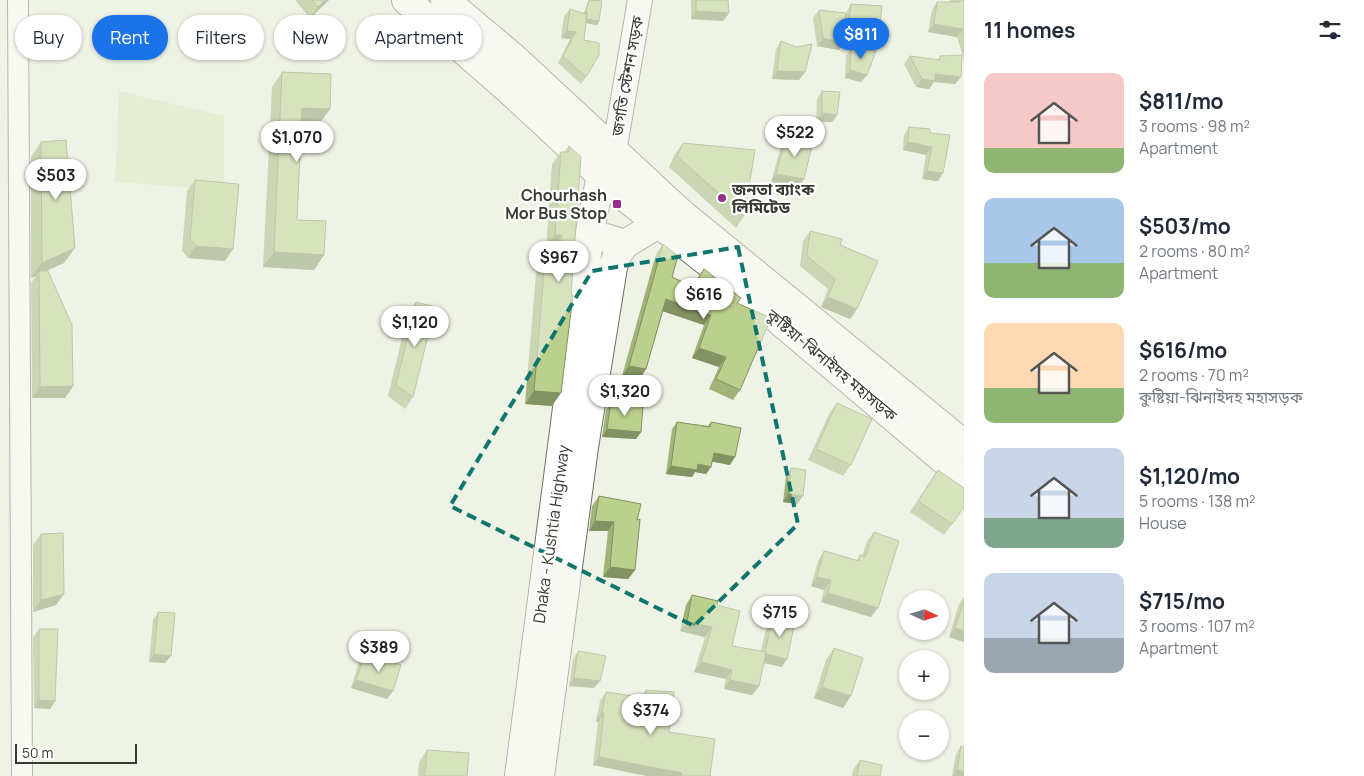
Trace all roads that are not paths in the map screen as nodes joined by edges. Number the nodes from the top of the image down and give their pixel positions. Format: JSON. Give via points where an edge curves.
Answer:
{"nodes":[{"id":1,"x":18,"y":0,"type":"edge"},
{"id":2,"x":406,"y":0,"type":"edge"},
{"id":3,"x":445,"y":0,"type":"edge"},
{"id":4,"x":640,"y":0,"type":"edge"},
{"id":5,"x":614,"y":152,"type":"junction"},
{"id":6,"x":601,"y":175,"type":"junction"},
{"id":7,"x":670,"y":218,"type":"junction"},
{"id":8,"x":590,"y":232,"type":"junction"},
{"id":9,"x":624,"y":244,"type":"junction"},
{"id":10,"x":964,"y":444,"type":"edge"},
{"id":11,"x":964,"y":476,"type":"edge"},
{"id":12,"x":530,"y":774,"type":"edge"},
{"id":13,"x":22,"y":776,"type":"edge"}],
"edges":[{"from":1,"to":13,"type":"street"},
{"from":2,"to":6,"type":"main road","name":"কুষ্টিয়া-ঝিনাইদহ মহাসড়ক"},
{"from":3,"to":5,"type":"main road","name":"কুষ্টিয়া-ঝিনাইদহ মহাসড়ক","via":[[514,58]]},
{"from":4,"to":5,"type":"street","name":"জগতি স্টেশন সড়ক"},
{"from":5,"to":6,"type":"main road","name":"Dhaka - Kushtia Highway"},
{"from":5,"to":7,"type":"main road","name":"কুষ্টিয়া-ঝিনাইদহ মহাসড়ক"},
{"from":6,"to":7,"type":"main road","name":"কুষ্টিয়া-ঝিনাইদহ মহাসড়ক"},
{"from":6,"to":8,"type":"main road","name":"Dhaka - Kushtia Highway"},
{"from":7,"to":9,"type":"main road"},
{"from":7,"to":10,"type":"main road","name":"কুষ্টিয়া-ঝিনাইদহ মহাসড়ক"},
{"from":7,"to":11,"type":"main road","name":"কুষ্টিয়া-ঝিনাইদহ মহাসড়ক","via":[[744,292]]},
{"from":8,"to":9,"type":"main road"},
{"from":8,"to":12,"type":"main road","name":"Dhaka - Kushtia Highway"},
{"from":9,"to":12,"type":"main road","name":"Dhaka - Kushtia Highway","via":[[613,267]]}]}
